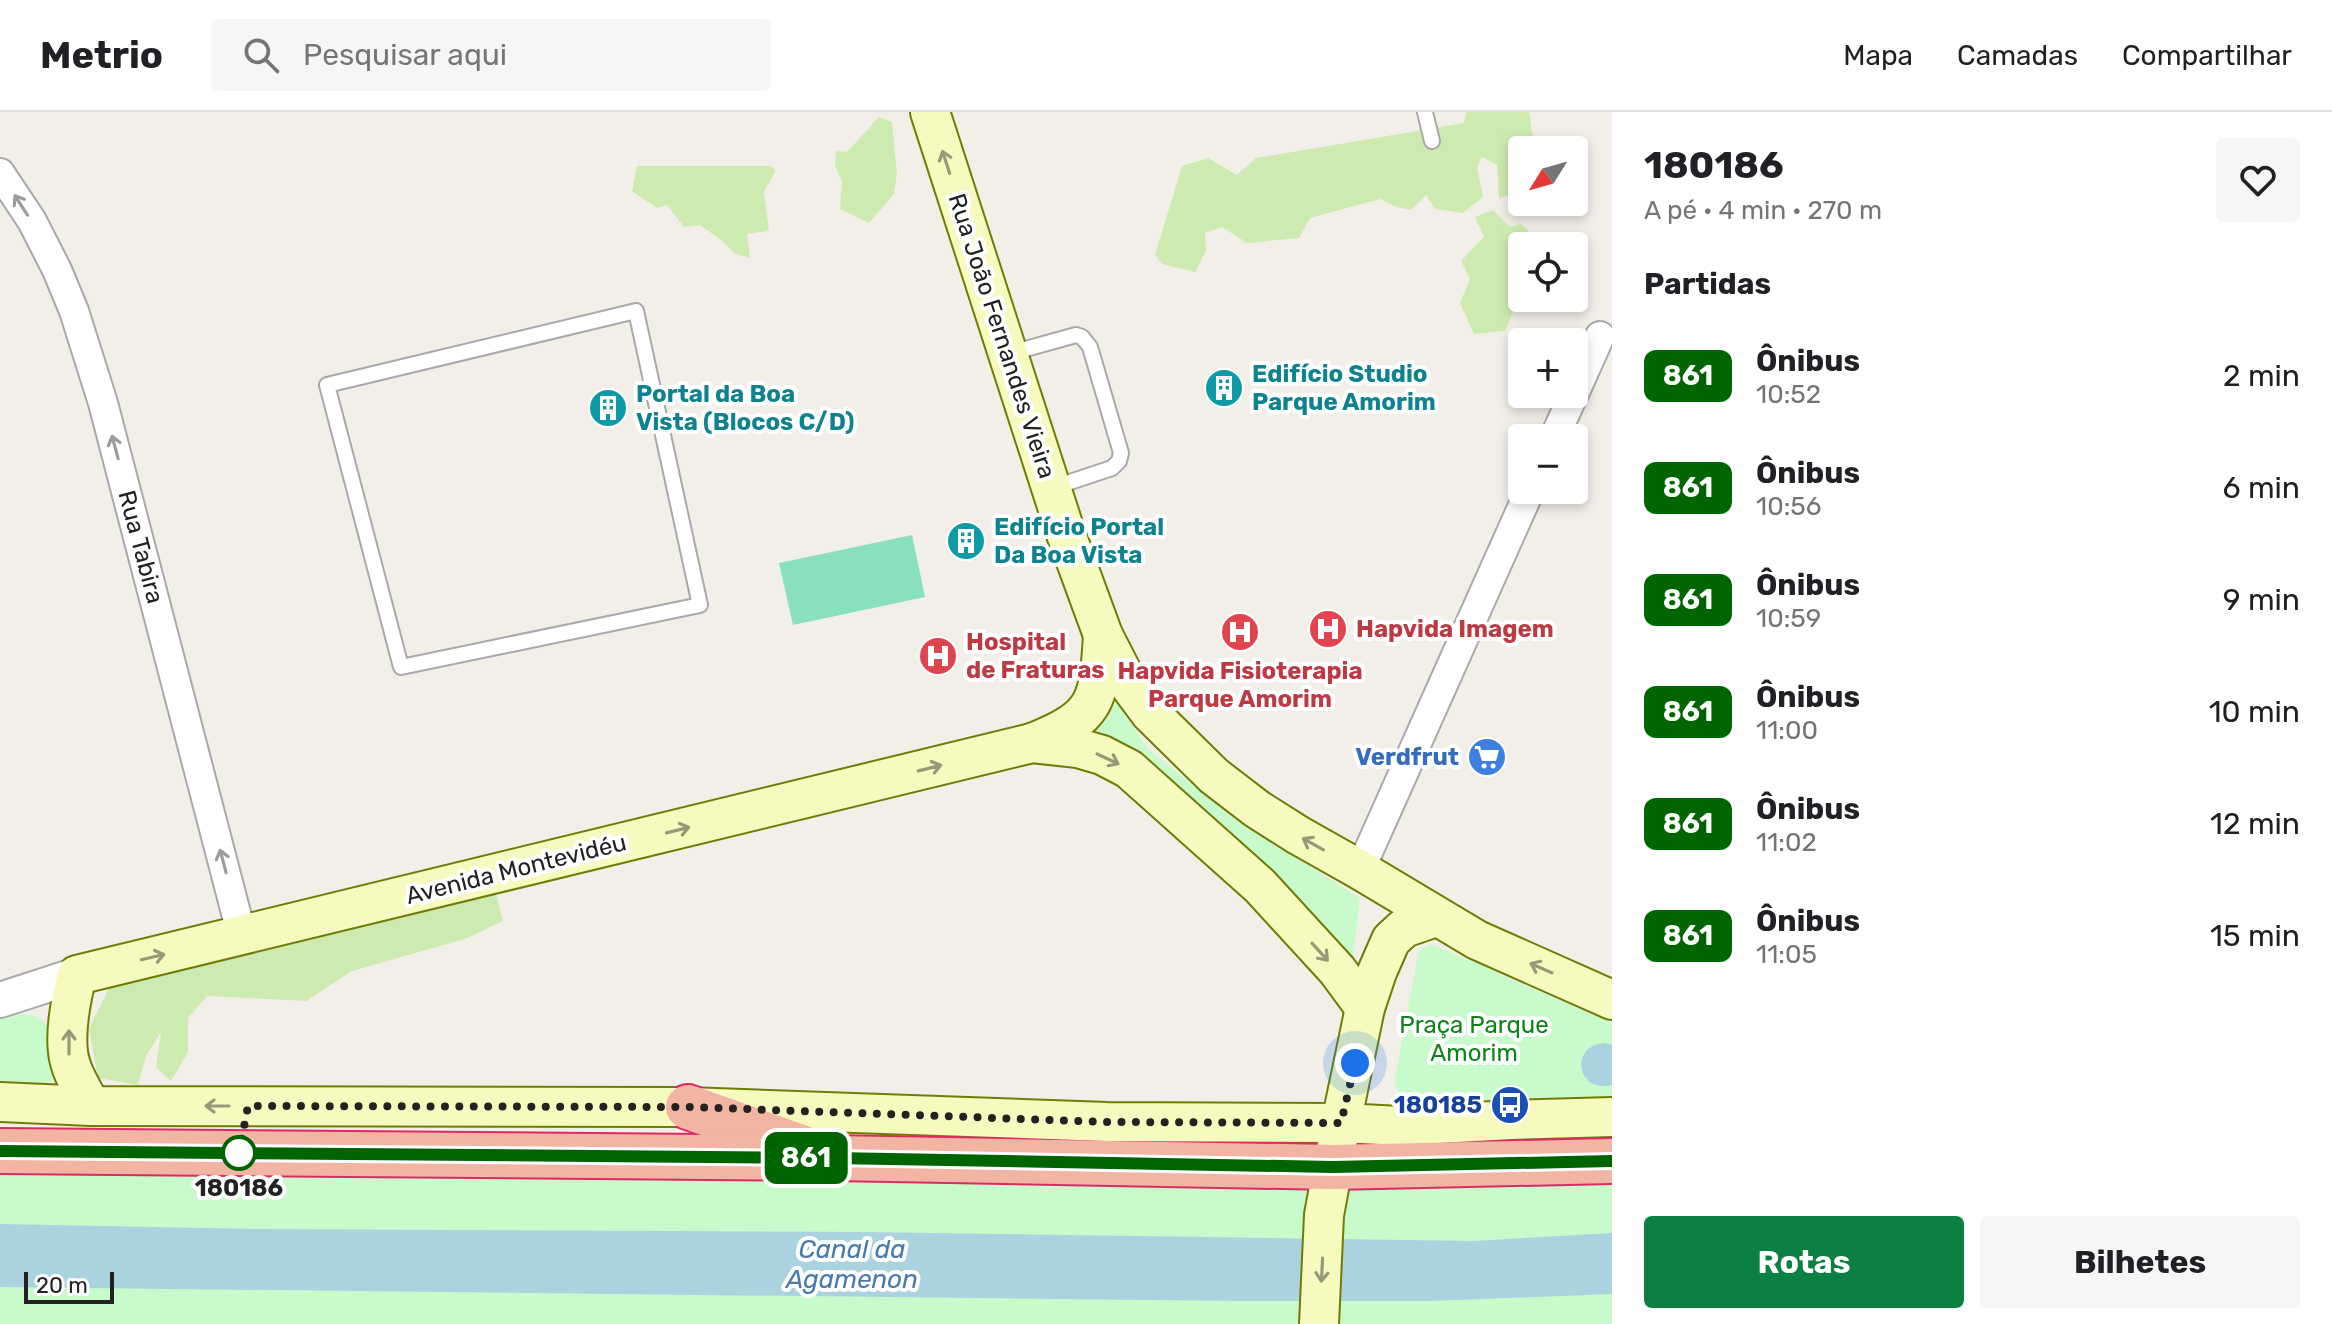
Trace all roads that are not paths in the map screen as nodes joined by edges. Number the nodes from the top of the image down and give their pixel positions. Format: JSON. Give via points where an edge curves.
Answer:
{"nodes":[{"id":1,"x":930,"y":112,"type":"edge"},
{"id":2,"x":1425,"y":112,"type":"edge"},
{"id":3,"x":1432,"y":141,"type":"dead end"},
{"id":4,"x":0,"y":173,"type":"edge"},
{"id":5,"x":1600,"y":336,"type":"dead end"},
{"id":6,"x":1008,"y":354,"type":"junction"},
{"id":7,"x":1588,"y":363,"type":"edge"},
{"id":8,"x":327,"y":385,"type":"joint"},
{"id":9,"x":1051,"y":488,"type":"junction"},
{"id":10,"x":1524,"y":504,"type":"edge"},
{"id":11,"x":1103,"y":635,"type":"junction"},
{"id":12,"x":1032,"y":743,"type":"junction"},
{"id":13,"x":1360,"y":870,"type":"junction"},
{"id":14,"x":1436,"y":917,"type":"junction"},
{"id":15,"x":242,"y":936,"type":"junction"},
{"id":16,"x":77,"y":975,"type":"junction"},
{"id":17,"x":0,"y":1000,"type":"edge"},
{"id":18,"x":1612,"y":1000,"type":"edge"},
{"id":19,"x":1365,"y":1008,"type":"junction"},
{"id":20,"x":0,"y":1102,"type":"edge"},
{"id":21,"x":91,"y":1106,"type":"junction"},
{"id":22,"x":688,"y":1107,"type":"junction"},
{"id":23,"x":1612,"y":1117,"type":"edge"},
{"id":24,"x":1341,"y":1123,"type":"junction"},
{"id":25,"x":0,"y":1151,"type":"edge"},
{"id":26,"x":833,"y":1158,"type":"junction"},
{"id":27,"x":1612,"y":1161,"type":"edge"},
{"id":28,"x":1333,"y":1167,"type":"junction"},
{"id":29,"x":1319,"y":1324,"type":"edge"}],
"edges":[{"from":6,"to":1,"type":"main road","name":"Rua João Fernandes Vieira","one_way":true},
{"from":2,"to":3,"type":"lane"},
{"from":15,"to":4,"type":"street","name":"Rua Tabira","one_way":true,"via":[[78,324],[32,221]]},
{"from":5,"to":7,"type":"street"},
{"from":6,"to":9,"type":"main road","name":"Rua João Fernandes Vieira"},
{"from":6,"to":9,"type":"lane","via":[[1076,335],[1090,347],[1119,461]]},
{"from":8,"to":8,"type":"lane","via":[[401,667],[700,605],[636,311]]},
{"from":9,"to":11,"type":"main road","name":"Rua João Fernandes Vieira"},
{"from":10,"to":13,"type":"street"},
{"from":11,"to":12,"type":"main road","name":"Avenida Montevidéu","via":[[1093,701],[1080,719]]},
{"from":13,"to":11,"type":"main road","name":"Rua João Fernandes Vieira","one_way":true,"via":[[1257,809],[1214,776],[1150,713]]},
{"from":15,"to":12,"type":"main road","name":"Avenida Montevidéu","one_way":true},
{"from":12,"to":19,"type":"main road","name":"Avenida Montevidéu","one_way":true,"via":[[1078,748],[1129,769],[1260,886]]},
{"from":13,"to":14,"type":"main road","name":"Rua João Fernandes Vieira"},
{"from":18,"to":14,"type":"main road","name":"Rua João Fernandes Vieira","one_way":true},
{"from":14,"to":19,"type":"main road","via":[[1404,928],[1391,940]]},
{"from":16,"to":15,"type":"main road","name":"Avenida Montevidéu","one_way":true},
{"from":16,"to":17,"type":"street","name":"Avenida Montevidéu"},
{"from":21,"to":16,"type":"main road","one_way":true,"via":[[68,1052]]},
{"from":19,"to":24,"type":"main road"},
{"from":20,"to":21,"type":"main road"},
{"from":22,"to":21,"type":"main road","one_way":true},
{"from":22,"to":24,"type":"main road","via":[[1107,1122]]},
{"from":22,"to":26,"type":"highway"},
{"from":23,"to":24,"type":"main road","via":[[1401,1126]]},
{"from":24,"to":28,"type":"main road"},
{"from":25,"to":26,"type":"highway"},
{"from":26,"to":28,"type":"highway"},
{"from":27,"to":28,"type":"highway"},
{"from":28,"to":29,"type":"main road","one_way":true,"via":[[1324,1215]]}]}
